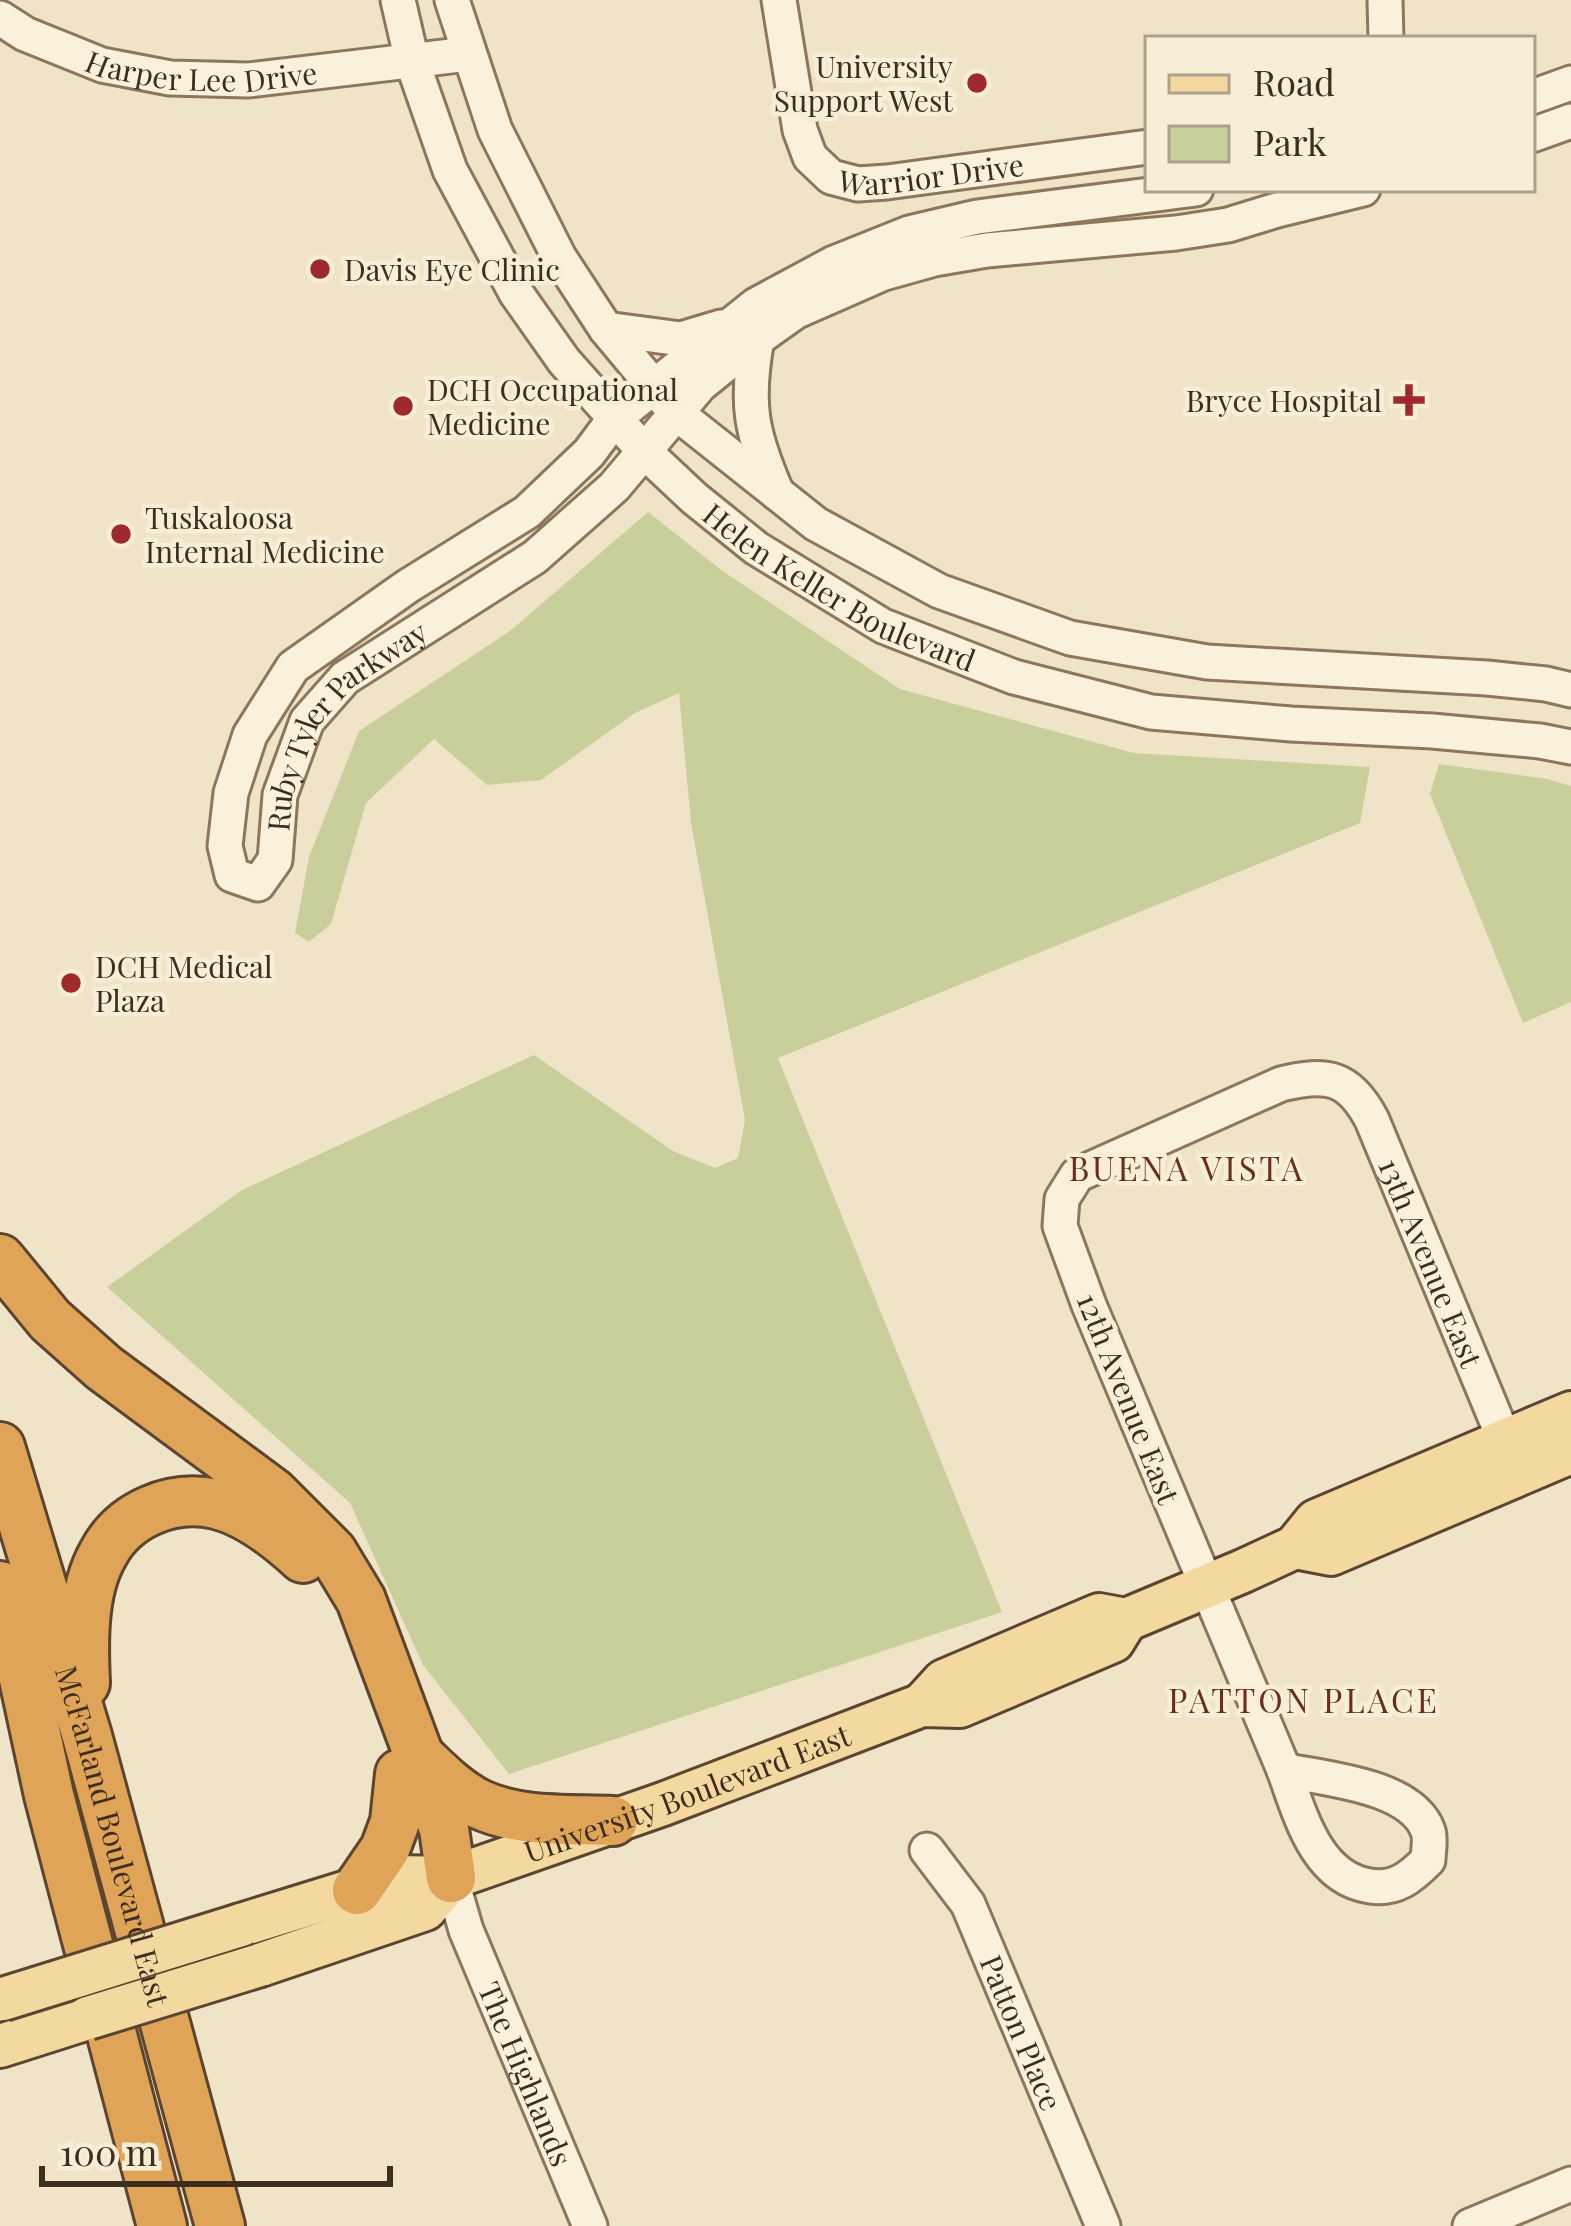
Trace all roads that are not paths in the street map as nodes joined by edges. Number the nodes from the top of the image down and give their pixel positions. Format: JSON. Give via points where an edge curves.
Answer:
{"nodes":[{"id":1,"x":398,"y":0,"type":"edge"},
{"id":2,"x":452,"y":0,"type":"edge"},
{"id":3,"x":1385,"y":0,"type":"edge"},
{"id":4,"x":781,"y":12,"type":"edge"},
{"id":5,"x":0,"y":18,"type":"edge"},
{"id":6,"x":1386,"y":36,"type":"edge"},
{"id":7,"x":468,"y":54,"type":"junction"},
{"id":8,"x":412,"y":61,"type":"junction"},
{"id":9,"x":1571,"y":83,"type":"edge"},
{"id":10,"x":1535,"y":96,"type":"edge"},
{"id":11,"x":1571,"y":121,"type":"edge"},
{"id":12,"x":1535,"y":134,"type":"edge"},
{"id":13,"x":1145,"y":147,"type":"edge"},
{"id":14,"x":1173,"y":192,"type":"edge"},
{"id":15,"x":1352,"y":192,"type":"edge"},
{"id":16,"x":606,"y":328,"type":"junction"},
{"id":17,"x":743,"y":332,"type":"junction"},
{"id":18,"x":653,"y":386,"type":"junction"},
{"id":19,"x":675,"y":412,"type":"junction"},
{"id":20,"x":615,"y":418,"type":"junction"},
{"id":21,"x":644,"y":452,"type":"junction"},
{"id":22,"x":779,"y":497,"type":"junction"},
{"id":23,"x":507,"y":524,"type":"junction"},
{"id":24,"x":535,"y":557,"type":"junction"},
{"id":25,"x":340,"y":634,"type":"junction"},
{"id":26,"x":361,"y":667,"type":"junction"},
{"id":27,"x":1571,"y":690,"type":"edge"},
{"id":28,"x":1571,"y":747,"type":"edge"},
{"id":29,"x":1348,"y":1088,"type":"joint"},
{"id":30,"x":0,"y":1259,"type":"edge"},
{"id":31,"x":1571,"y":1413,"type":"edge"},
{"id":32,"x":1505,"y":1441,"type":"junction"},
{"id":33,"x":0,"y":1447,"type":"edge"},
{"id":34,"x":1571,"y":1452,"type":"edge"},
{"id":35,"x":1295,"y":1547,"type":"junction"},
{"id":36,"x":0,"y":1586,"type":"edge"},
{"id":37,"x":1206,"y":1586,"type":"junction"},
{"id":38,"x":0,"y":1718,"type":"edge"},
{"id":39,"x":87,"y":1736,"type":"junction"},
{"id":40,"x":409,"y":1765,"type":"junction"},
{"id":41,"x":1284,"y":1770,"type":"dead end"},
{"id":42,"x":49,"y":1795,"type":"junction"},
{"id":43,"x":613,"y":1821,"type":"junction"},
{"id":44,"x":927,"y":1850,"type":"dead end"},
{"id":45,"x":357,"y":1890,"type":"junction"},
{"id":46,"x":457,"y":1900,"type":"junction"},
{"id":47,"x":2,"y":2000,"type":"edge"},
{"id":48,"x":5,"y":2044,"type":"edge"},
{"id":49,"x":1571,"y":2184,"type":"edge"},
{"id":50,"x":162,"y":2226,"type":"edge"},
{"id":51,"x":220,"y":2226,"type":"edge"},
{"id":52,"x":590,"y":2226,"type":"edge"},
{"id":53,"x":1103,"y":2226,"type":"edge"},
{"id":54,"x":1470,"y":2226,"type":"edge"}],
"edges":[{"from":1,"to":8,"type":"street","name":"Helen Keller Boulevard"},
{"from":2,"to":7,"type":"street","name":"Helen Keller Boulevard"},
{"from":3,"to":6,"type":"street"},
{"from":4,"to":13,"type":"street","name":"Warrior Drive","via":[[800,130],[810,157],[831,178],[887,182]]},
{"from":5,"to":8,"type":"street","name":"Harper Lee Drive","via":[[102,64],[170,78],[248,80]]},
{"from":7,"to":8,"type":"street","name":"Harper Lee Drive"},
{"from":7,"to":16,"type":"street","name":"Helen Keller Boulevard","via":[[528,201]]},
{"from":8,"to":20,"type":"street","name":"Helen Keller Boulevard","via":[[450,170],[516,293]]},
{"from":9,"to":10,"type":"street"},
{"from":11,"to":12,"type":"street"},
{"from":14,"to":17,"type":"street","name":"Ruby Tyler Parkway","via":[[909,233],[785,287]]},
{"from":15,"to":17,"type":"street","name":"Ruby Tyler Parkway","via":[[1228,225],[934,259]]},
{"from":16,"to":17,"type":"street","via":[[681,339]]},
{"from":16,"to":18,"type":"street","name":"Helen Keller Boulevard"},
{"from":17,"to":18,"type":"street","name":"Ruby Tyler Parkway"},
{"from":17,"to":19,"type":"street","name":"Ruby Tyler Parkway"},
{"from":17,"to":22,"type":"street","via":[[751,420]]},
{"from":18,"to":19,"type":"street","name":"Helen Keller Boulevard"},
{"from":18,"to":20,"type":"street","name":"Ruby Tyler Parkway"},
{"from":19,"to":21,"type":"street","name":"Ruby Tyler Parkway"},
{"from":19,"to":22,"type":"street","name":"Helen Keller Boulevard"},
{"from":20,"to":21,"type":"street","name":"Helen Keller Boulevard"},
{"from":20,"to":23,"type":"street","name":"Ruby Tyler Parkway","via":[[589,453]]},
{"from":21,"to":24,"type":"street","name":"Ruby Tyler Parkway"},
{"from":21,"to":28,"type":"street","name":"Helen Keller Boulevard","via":[[756,548],[864,615],[1014,677],[1151,712]]},
{"from":22,"to":27,"type":"street","name":"Helen Keller Boulevard","via":[[939,591],[1070,638],[1207,662]]},
{"from":23,"to":24,"type":"street"},
{"from":23,"to":25,"type":"street","name":"Ruby Tyler Parkway"},
{"from":24,"to":26,"type":"street","name":"Ruby Tyler Parkway"},
{"from":25,"to":26,"type":"street"},
{"from":25,"to":26,"type":"street","name":"Ruby Tyler Parkway","via":[[293,667],[250,735],[227,819],[232,875],[258,884],[275,860],[280,795],[307,721]]},
{"from":29,"to":32,"type":"street","name":"13th Avenue East","via":[[1372,1120]]},
{"from":29,"to":37,"type":"street","name":"12th Avenue East","via":[[1308,1078],[1281,1084],[1077,1174],[1062,1198],[1060,1226],[1089,1305]]},
{"from":30,"to":40,"type":"highway","via":[[77,1344],[273,1493],[332,1552],[362,1600]]},
{"from":31,"to":32,"type":"main road","name":"University Boulevard East"},
{"from":32,"to":35,"type":"main road","name":"University Boulevard East","via":[[1316,1521]]},
{"from":33,"to":39,"type":"highway","name":"McFarland Boulevard East"},
{"from":34,"to":35,"type":"main road","name":"University Boulevard East","via":[[1331,1554]]},
{"from":35,"to":37,"type":"main road","name":"University Boulevard East"},
{"from":36,"to":42,"type":"highway","name":"McFarland Boulevard East"},
{"from":37,"to":41,"type":"street","name":"12th Avenue East"},
{"from":37,"to":43,"type":"main road","name":"University Boulevard East","via":[[1126,1619],[1099,1615],[944,1681],[922,1706]]},
{"from":38,"to":42,"type":"highway"},
{"from":39,"to":40,"type":"highway","via":[[82,1639],[102,1555],[125,1526],[156,1508],[218,1504],[289,1545],[331,1593]]},
{"from":39,"to":51,"type":"highway","name":"McFarland Boulevard East"},
{"from":40,"to":43,"type":"highway","via":[[510,1816]]},
{"from":40,"to":45,"type":"highway","via":[[385,1849]]},
{"from":40,"to":46,"type":"highway","via":[[444,1828]]},
{"from":42,"to":50,"type":"highway","name":"McFarland Boulevard East"},
{"from":43,"to":46,"type":"main road","name":"University Boulevard East"},
{"from":44,"to":53,"type":"street","name":"Patton Place","via":[[968,1904]]},
{"from":45,"to":46,"type":"main road","name":"University Boulevard East","via":[[396,1876]]},
{"from":45,"to":47,"type":"main road","name":"University Boulevard East","bridge":true},
{"from":46,"to":48,"type":"main road","name":"University Boulevard East","bridge":true},
{"from":46,"to":52,"type":"street","name":"The Highlands"},
{"from":49,"to":54,"type":"street"}]}
